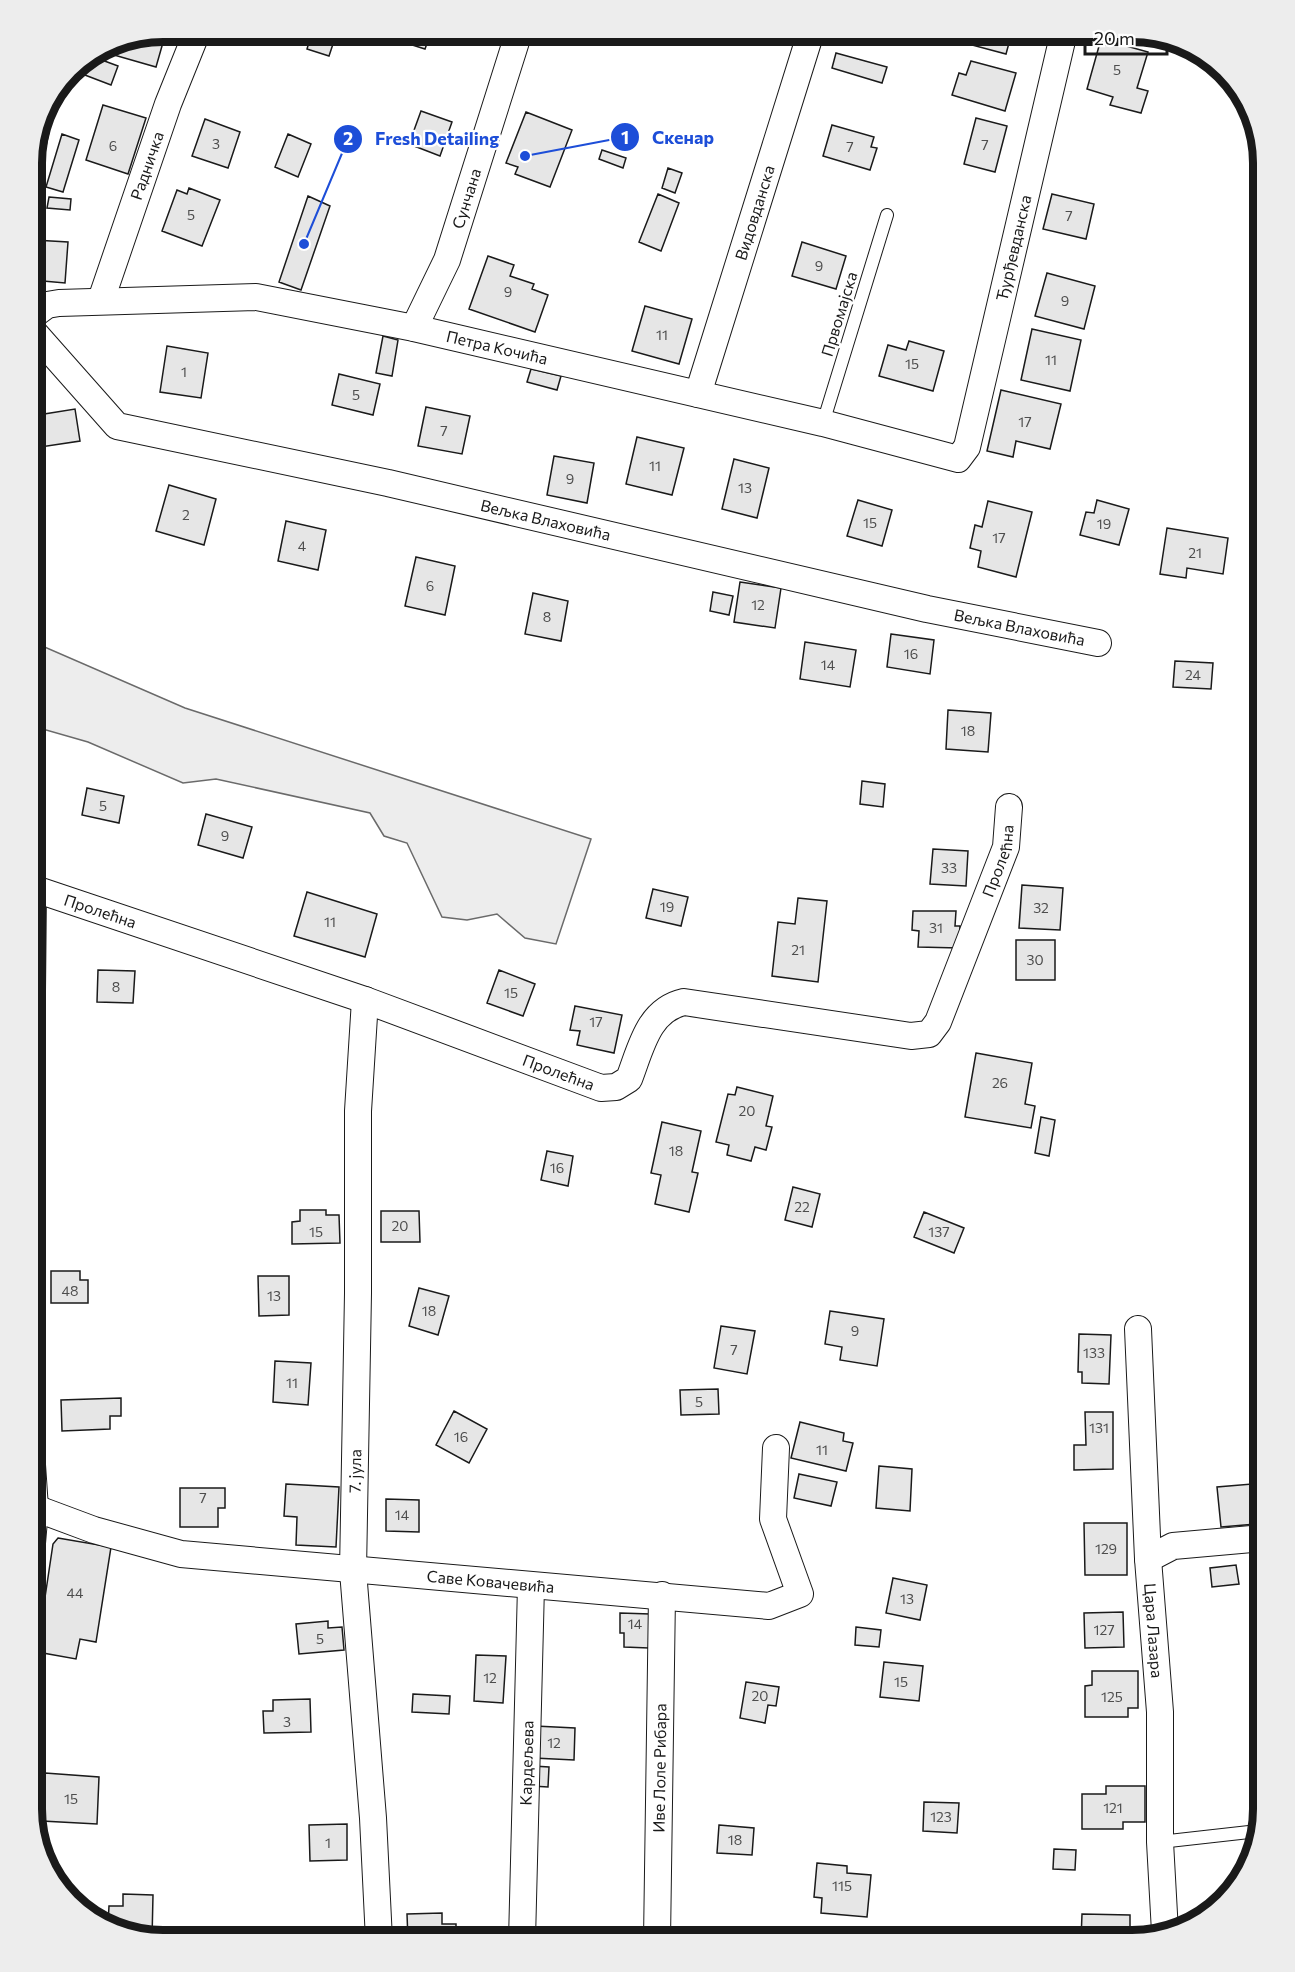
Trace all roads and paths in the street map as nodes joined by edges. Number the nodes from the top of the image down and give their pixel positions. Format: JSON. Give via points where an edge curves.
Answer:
{"nodes":[{"id":1,"x":193,"y":42,"type":"edge"},
{"id":2,"x":516,"y":42,"type":"edge"},
{"id":3,"x":808,"y":42,"type":"edge"},
{"id":4,"x":1062,"y":42,"type":"edge"},
{"id":5,"x":887,"y":215,"type":"dead end"},
{"id":6,"x":101,"y":300,"type":"junction"},
{"id":7,"x":42,"y":309,"type":"edge"},
{"id":8,"x":414,"y":328,"type":"junction"},
{"id":9,"x":42,"y":341,"type":"edge"},
{"id":10,"x":698,"y":394,"type":"junction"},
{"id":11,"x":823,"y":423,"type":"junction"},
{"id":12,"x":958,"y":459,"type":"joint"},
{"id":13,"x":1098,"y":643,"type":"dead end"},
{"id":14,"x":1009,"y":807,"type":"dead end"},
{"id":15,"x":42,"y":891,"type":"edge"},
{"id":16,"x":365,"y":1000,"type":"junction"},
{"id":17,"x":1138,"y":1329,"type":"dead end"},
{"id":18,"x":776,"y":1448,"type":"dead end"},
{"id":19,"x":42,"y":1511,"type":"edge"},
{"id":20,"x":1253,"y":1539,"type":"edge"},
{"id":21,"x":1148,"y":1559,"type":"junction"},
{"id":22,"x":353,"y":1571,"type":"junction"},
{"id":23,"x":531,"y":1586,"type":"junction"},
{"id":24,"x":662,"y":1595,"type":"junction"},
{"id":25,"x":1251,"y":1832,"type":"edge"},
{"id":26,"x":1160,"y":1842,"type":"junction"},
{"id":27,"x":1165,"y":1925,"type":"edge"},
{"id":28,"x":379,"y":1930,"type":"edge"},
{"id":29,"x":522,"y":1930,"type":"edge"},
{"id":30,"x":657,"y":1930,"type":"edge"}],
"edges":[{"from":1,"to":6,"type":"street","name":"Радничка"},
{"from":2,"to":8,"type":"street","name":"Сунчана","via":[[447,260]]},
{"from":3,"to":10,"type":"street","name":"Видовданска"},
{"from":4,"to":12,"type":"street","name":"Ђурђевданска","via":[[967,447]]},
{"from":5,"to":11,"type":"lane","name":"Првомајска"},
{"from":6,"to":7,"type":"street","name":"Петра Кочића"},
{"from":6,"to":8,"type":"street","name":"Петра Кочића","via":[[256,297]]},
{"from":8,"to":10,"type":"street","name":"Петра Кочића"},
{"from":9,"to":13,"type":"street","name":"Вељка Влаховића","via":[[117,426],[388,483],[927,609]]},
{"from":10,"to":11,"type":"street","name":"Петра Кочића"},
{"from":11,"to":12,"type":"street","name":"Петра Кочића"},
{"from":14,"to":16,"type":"street","name":"Пролећна","via":[[1006,847],[938,1022],[920,1037],[684,1002],[671,1005],[656,1017],[629,1079],[616,1087],[601,1088]]},
{"from":15,"to":16,"type":"street","name":"Пролећна"},
{"from":16,"to":22,"type":"street","name":"7. јула","via":[[358,1111]]},
{"from":17,"to":21,"type":"street","name":"Цара Лазара"},
{"from":18,"to":24,"type":"street","name":"Саве Ковачевића","via":[[773,1518],[801,1594],[769,1606]]},
{"from":19,"to":22,"type":"street","name":"Саве Ковачевића","via":[[94,1530],[181,1554]]},
{"from":20,"to":21,"type":"street","via":[[1173,1546]]},
{"from":21,"to":26,"type":"street","name":"Цара Лазара","via":[[1160,1712]]},
{"from":22,"to":23,"type":"street","name":"Саве Ковачевића"},
{"from":22,"to":28,"type":"street","name":"7. јула"},
{"from":23,"to":24,"type":"street","name":"Саве Ковачевића"},
{"from":23,"to":29,"type":"street","name":"Кардељева"},
{"from":24,"to":30,"type":"street","name":"Иве Лоле Рибара"},
{"from":25,"to":26,"type":"lane"},
{"from":26,"to":27,"type":"street","name":"Цара Лазара"}]}
